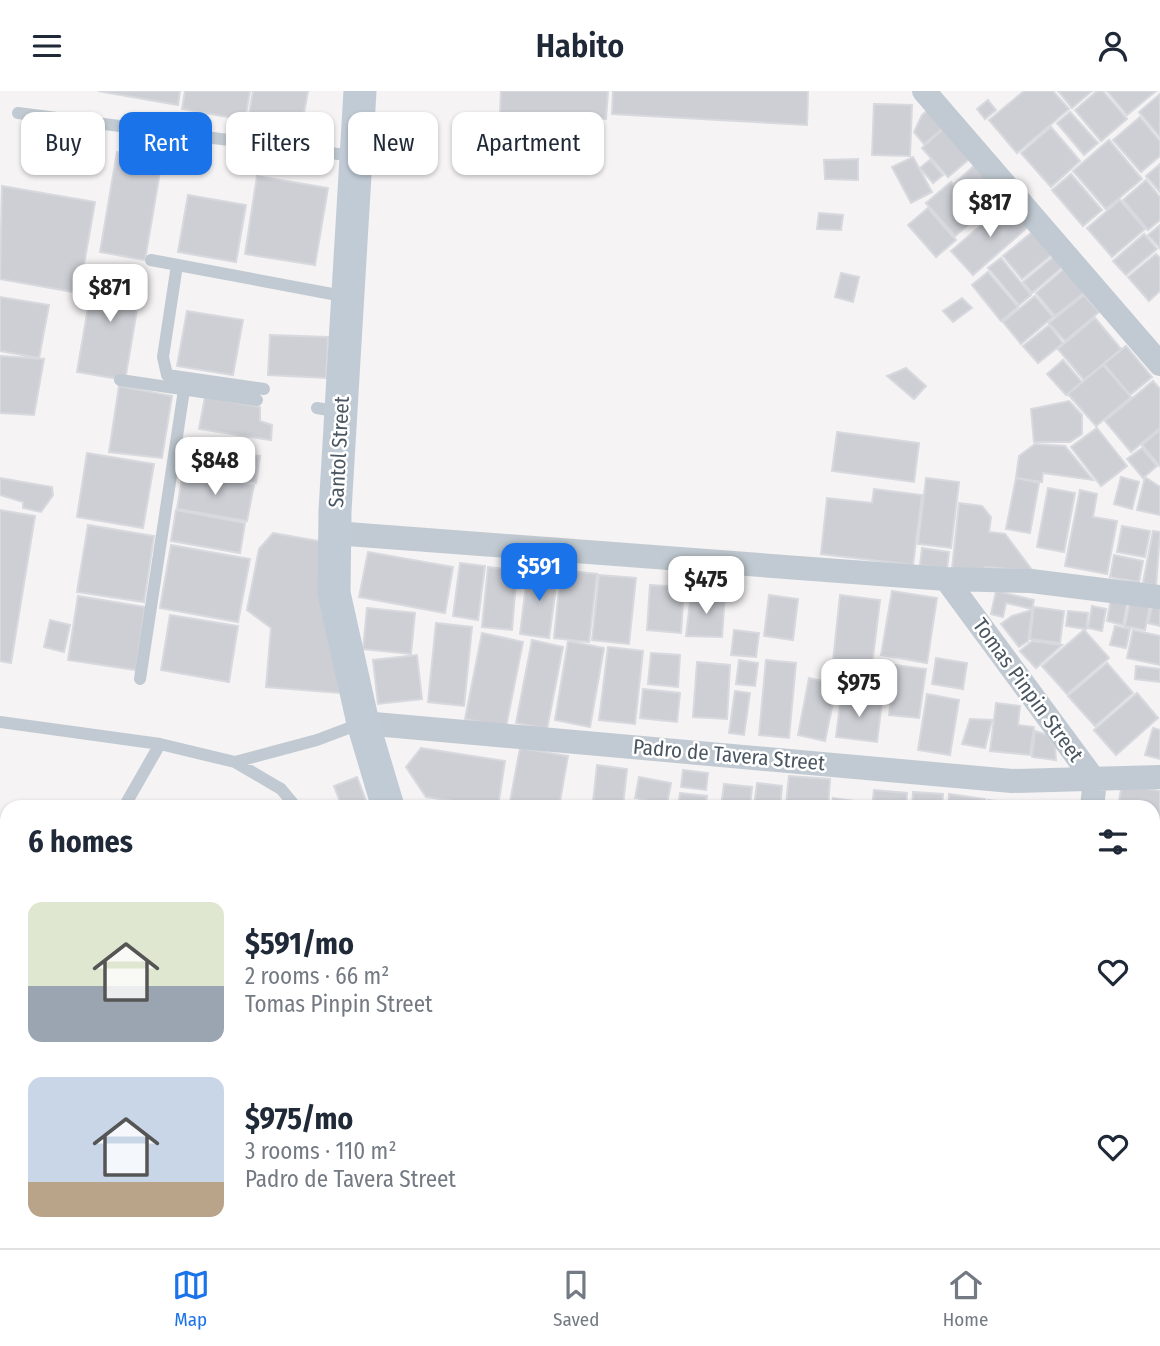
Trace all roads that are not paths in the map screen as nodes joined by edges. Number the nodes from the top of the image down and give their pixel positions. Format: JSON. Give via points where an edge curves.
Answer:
{"nodes":[{"id":1,"x":360,"y":91,"type":"edge"},
{"id":2,"x":924,"y":91,"type":"edge"},
{"id":3,"x":359,"y":112,"type":"edge"},
{"id":4,"x":18,"y":113,"type":"dead end"},
{"id":5,"x":348,"y":155,"type":"edge"},
{"id":6,"x":355,"y":175,"type":"edge"},
{"id":7,"x":151,"y":260,"type":"dead end"},
{"id":8,"x":177,"y":265,"type":"junction"},
{"id":9,"x":348,"y":297,"type":"junction"},
{"id":10,"x":1160,"y":364,"type":"edge"},
{"id":11,"x":120,"y":380,"type":"dead end"},
{"id":12,"x":184,"y":390,"type":"junction"},
{"id":13,"x":334,"y":533,"type":"junction"},
{"id":14,"x":946,"y":579,"type":"junction"},
{"id":15,"x":1160,"y":597,"type":"edge"},
{"id":16,"x":141,"y":679,"type":"dead end"},
{"id":17,"x":0,"y":722,"type":"edge"},
{"id":18,"x":363,"y":723,"type":"junction"},
{"id":19,"x":160,"y":744,"type":"junction"},
{"id":20,"x":235,"y":762,"type":"junction"},
{"id":21,"x":1160,"y":777,"type":"edge"},
{"id":22,"x":1095,"y":781,"type":"junction"},
{"id":23,"x":128,"y":800,"type":"edge"},
{"id":24,"x":290,"y":800,"type":"edge"},
{"id":25,"x":386,"y":800,"type":"edge"},
{"id":26,"x":1093,"y":800,"type":"edge"}],
"edges":[{"from":1,"to":3,"type":"street","name":"Santol Street"},
{"from":2,"to":10,"type":"street"},
{"from":4,"to":5,"type":"lane"},
{"from":6,"to":9,"type":"street","name":"Santol Street"},
{"from":7,"to":8,"type":"lane"},
{"from":8,"to":9,"type":"lane"},
{"from":8,"to":12,"type":"lane","via":[[164,372],[260,394]]},
{"from":9,"to":13,"type":"street","name":"Santol Street","via":[[329,410]]},
{"from":11,"to":12,"type":"lane"},
{"from":12,"to":16,"type":"lane"},
{"from":13,"to":14,"type":"street"},
{"from":13,"to":18,"type":"street","name":"Santol Street","via":[[334,593]]},
{"from":14,"to":15,"type":"street","via":[[1031,582]]},
{"from":14,"to":22,"type":"street","name":"Tomas Pinpin Street"},
{"from":17,"to":19,"type":"lane"},
{"from":18,"to":20,"type":"lane"},
{"from":18,"to":22,"type":"street","name":"Padro de Tavera Street","via":[[1012,781]]},
{"from":18,"to":25,"type":"street","name":"Santol Street"},
{"from":19,"to":20,"type":"lane"},
{"from":19,"to":23,"type":"lane"},
{"from":20,"to":24,"type":"lane","via":[[281,789]]},
{"from":21,"to":22,"type":"street","name":"Padro de Tavera Street"},
{"from":22,"to":26,"type":"street","name":"Tomas Pinpin Street"}]}
